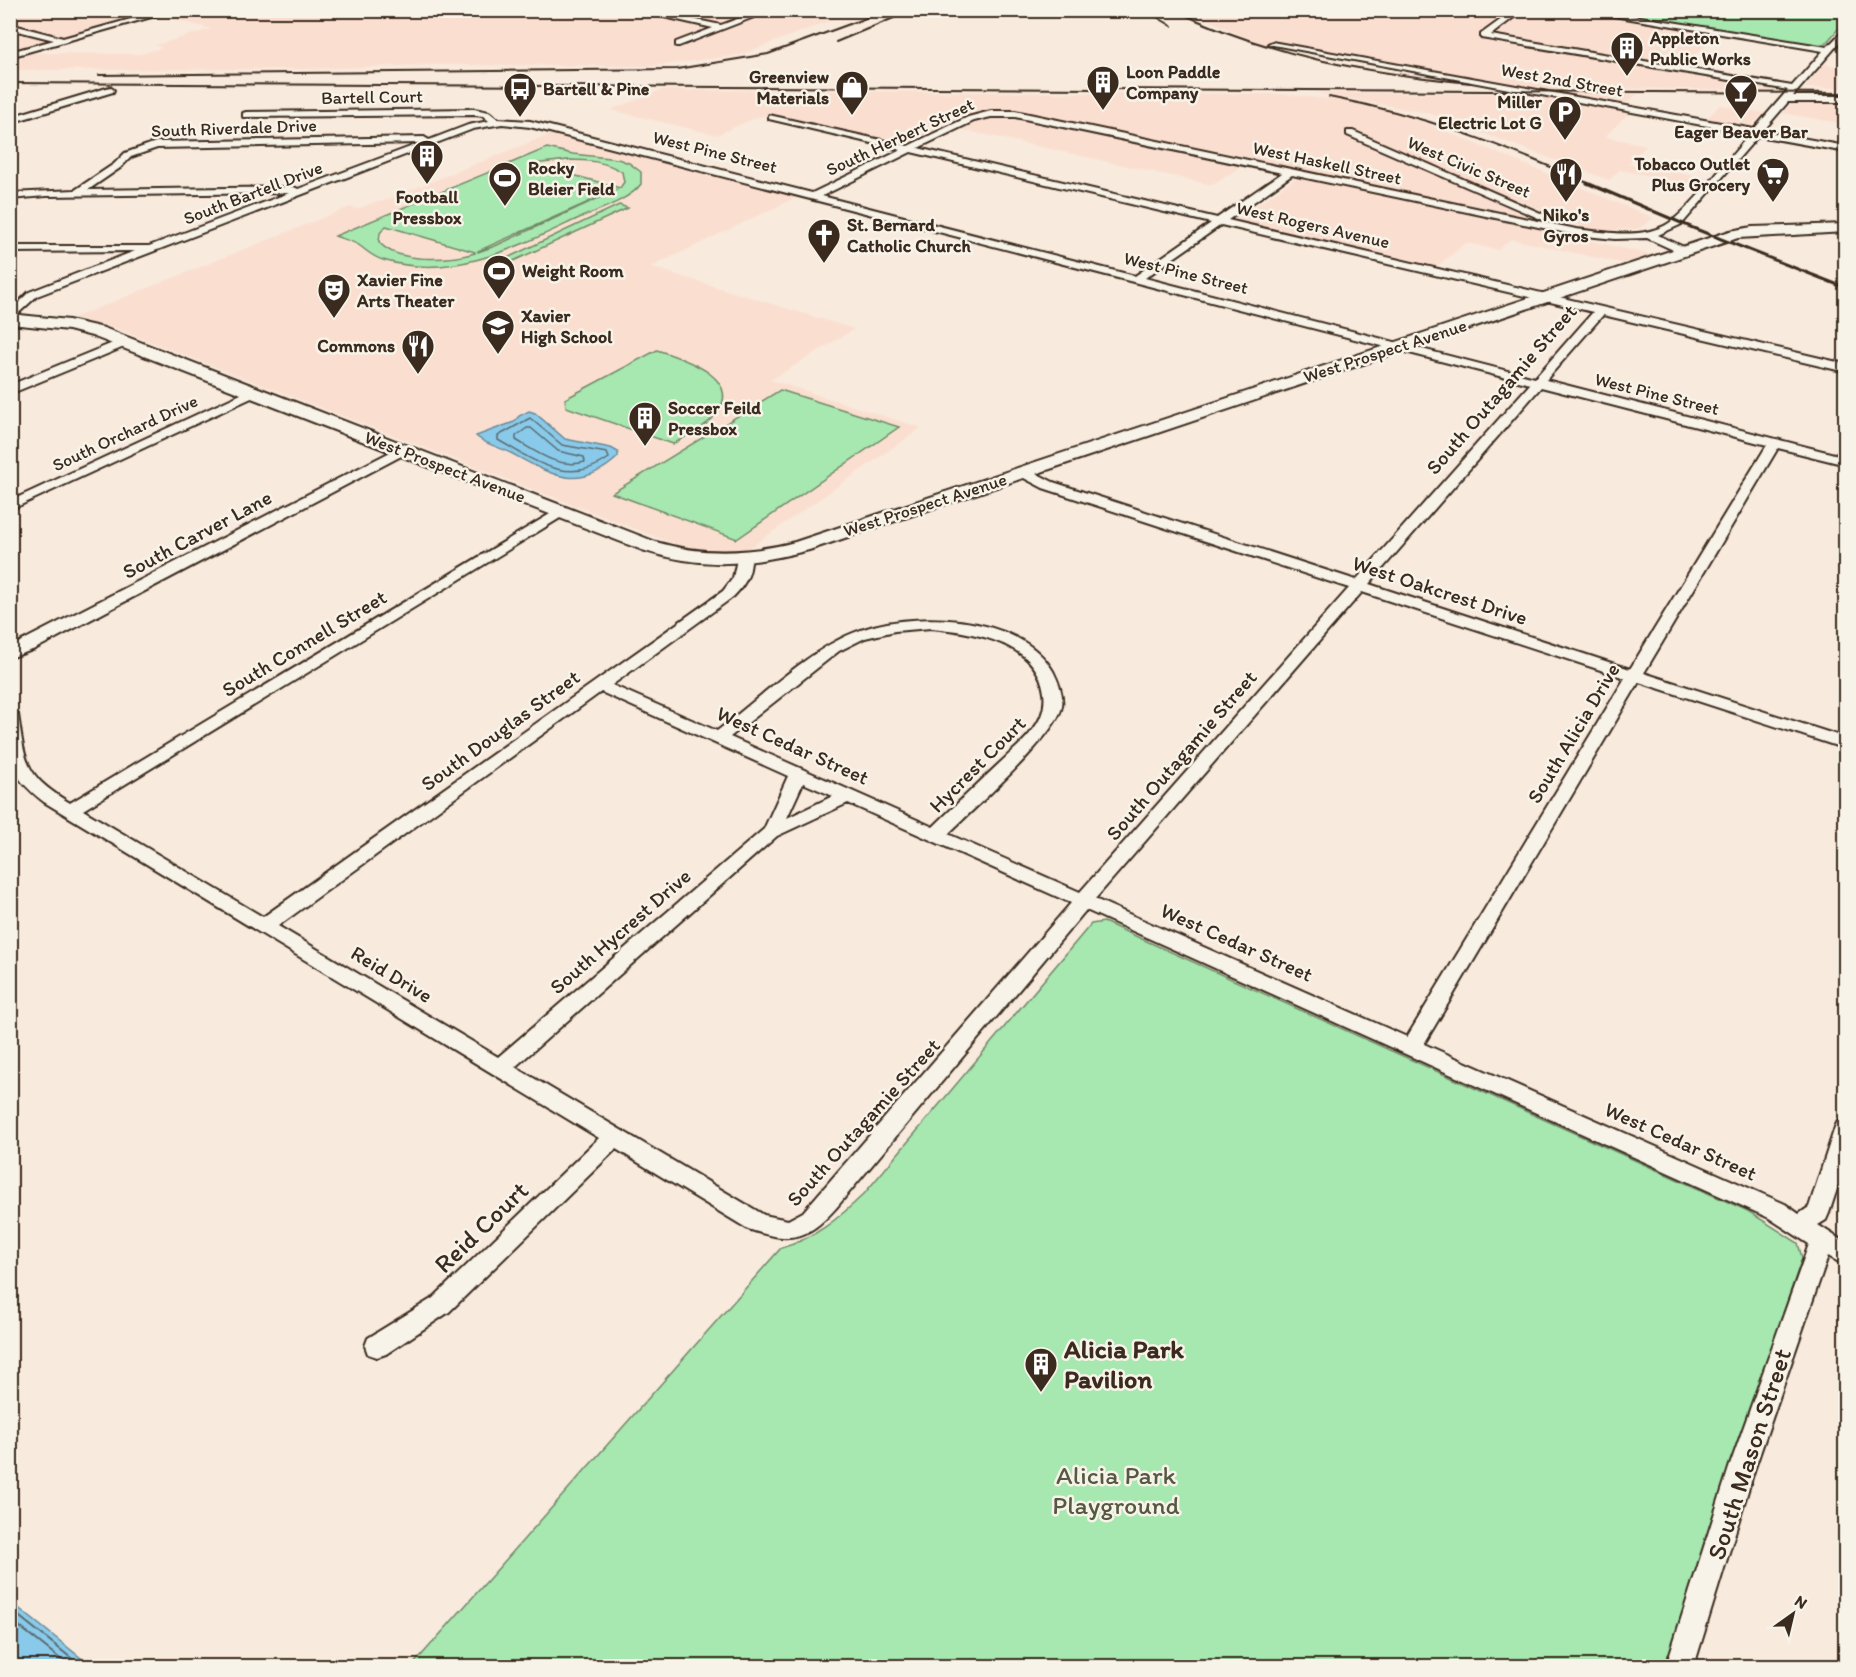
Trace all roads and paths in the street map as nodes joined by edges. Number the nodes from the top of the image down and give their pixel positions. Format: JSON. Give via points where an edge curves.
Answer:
{"nodes":[{"id":1,"x":173,"y":10,"type":"edge"},
{"id":2,"x":636,"y":10,"type":"edge"},
{"id":3,"x":769,"y":10,"type":"edge"},
{"id":4,"x":1520,"y":10,"type":"edge"},
{"id":5,"x":1580,"y":10,"type":"edge"},
{"id":6,"x":10,"y":26,"type":"edge"},
{"id":7,"x":722,"y":28,"type":"junction"},
{"id":8,"x":1845,"y":30,"type":"edge"},
{"id":9,"x":64,"y":40,"type":"junction"},
{"id":10,"x":679,"y":44,"type":"dead end"},
{"id":11,"x":1272,"y":44,"type":"dead end"},
{"id":12,"x":1829,"y":50,"type":"junction"},
{"id":13,"x":10,"y":55,"type":"edge"},
{"id":14,"x":1795,"y":89,"type":"junction"},
{"id":15,"x":110,"y":90,"type":"dead end"},
{"id":16,"x":1786,"y":99,"type":"junction"},
{"id":17,"x":1845,"y":99,"type":"edge"},
{"id":18,"x":1001,"y":113,"type":"joint"},
{"id":19,"x":246,"y":115,"type":"dead end"},
{"id":20,"x":772,"y":117,"type":"dead end"},
{"id":21,"x":10,"y":120,"type":"edge"},
{"id":22,"x":495,"y":121,"type":"junction"},
{"id":23,"x":517,"y":121,"type":"joint"},
{"id":24,"x":1756,"y":132,"type":"junction"},
{"id":25,"x":1350,"y":134,"type":"dead end"},
{"id":26,"x":436,"y":140,"type":"junction"},
{"id":27,"x":909,"y":149,"type":"junction"},
{"id":28,"x":1845,"y":149,"type":"edge"},
{"id":29,"x":1290,"y":172,"type":"junction"},
{"id":30,"x":303,"y":191,"type":"junction"},
{"id":31,"x":78,"y":192,"type":"junction"},
{"id":32,"x":10,"y":196,"type":"edge"},
{"id":33,"x":814,"y":196,"type":"junction"},
{"id":34,"x":1219,"y":222,"type":"junction"},
{"id":35,"x":1845,"y":228,"type":"edge"},
{"id":36,"x":1576,"y":232,"type":"junction"},
{"id":37,"x":1647,"y":234,"type":"junction"},
{"id":38,"x":153,"y":248,"type":"junction"},
{"id":39,"x":10,"y":249,"type":"edge"},
{"id":40,"x":1684,"y":251,"type":"junction"},
{"id":41,"x":1137,"y":279,"type":"junction"},
{"id":42,"x":1545,"y":298,"type":"junction"},
{"id":43,"x":1600,"y":311,"type":"junction"},
{"id":44,"x":10,"y":319,"type":"edge"},
{"id":45,"x":125,"y":342,"type":"junction"},
{"id":46,"x":1397,"y":346,"type":"junction"},
{"id":47,"x":1845,"y":368,"type":"edge"},
{"id":48,"x":1538,"y":382,"type":"junction"},
{"id":49,"x":10,"y":390,"type":"edge"},
{"id":50,"x":254,"y":392,"type":"junction"},
{"id":51,"x":1774,"y":443,"type":"junction"},
{"id":52,"x":402,"y":450,"type":"junction"},
{"id":53,"x":1845,"y":461,"type":"edge"},
{"id":54,"x":1023,"y":472,"type":"junction"},
{"id":55,"x":10,"y":506,"type":"edge"},
{"id":56,"x":560,"y":512,"type":"junction"},
{"id":57,"x":744,"y":559,"type":"junction"},
{"id":58,"x":1359,"y":585,"type":"junction"},
{"id":59,"x":10,"y":653,"type":"edge"},
{"id":60,"x":1634,"y":676,"type":"junction"},
{"id":61,"x":601,"y":686,"type":"junction"},
{"id":62,"x":10,"y":714,"type":"edge"},
{"id":63,"x":718,"y":738,"type":"junction"},
{"id":64,"x":1845,"y":744,"type":"edge"},
{"id":65,"x":798,"y":774,"type":"junction"},
{"id":66,"x":848,"y":796,"type":"junction"},
{"id":67,"x":71,"y":810,"type":"junction"},
{"id":68,"x":771,"y":832,"type":"junction"},
{"id":69,"x":937,"y":834,"type":"junction"},
{"id":70,"x":1084,"y":900,"type":"junction"},
{"id":71,"x":264,"y":926,"type":"junction"},
{"id":72,"x":1412,"y":1046,"type":"junction"},
{"id":73,"x":501,"y":1067,"type":"junction"},
{"id":74,"x":1845,"y":1127,"type":"edge"},
{"id":75,"x":615,"y":1136,"type":"junction"},
{"id":76,"x":1799,"y":1226,"type":"junction"},
{"id":77,"x":797,"y":1228,"type":"joint"},
{"id":78,"x":1821,"y":1242,"type":"junction"},
{"id":79,"x":1845,"y":1256,"type":"edge"},
{"id":80,"x":377,"y":1347,"type":"dead end"},
{"id":81,"x":1680,"y":1666,"type":"edge"}],
"edges":[{"from":1,"to":9,"type":"street"},
{"from":2,"to":7,"type":"street"},
{"from":3,"to":7,"type":"street"},
{"from":4,"to":14,"type":"street","via":[[1484,36]]},
{"from":5,"to":12,"type":"street"},
{"from":6,"to":9,"type":"street"},
{"from":7,"to":10,"type":"street"},
{"from":8,"to":12,"type":"street"},
{"from":9,"to":13,"type":"street"},
{"from":11,"to":24,"type":"street","name":"West 2nd Street"},
{"from":12,"to":14,"type":"street"},
{"from":14,"to":16,"type":"street"},
{"from":15,"to":21,"type":"street"},
{"from":16,"to":17,"type":"street"},
{"from":16,"to":24,"type":"street"},
{"from":18,"to":27,"type":"street","name":"South Herbert Street","via":[[971,119]]},
{"from":18,"to":29,"type":"street","name":"West Haskell Street","via":[[1030,115]]},
{"from":19,"to":22,"type":"street","name":"Bartell Court","via":[[480,112]]},
{"from":20,"to":27,"type":"street","name":"West Rogers Avenue"},
{"from":22,"to":23,"type":"street","name":"South Bartell Drive"},
{"from":22,"to":26,"type":"street","name":"South Bartell Drive"},
{"from":23,"to":33,"type":"street","name":"West Pine Street"},
{"from":24,"to":28,"type":"street","name":"West 2nd Street"},
{"from":24,"to":37,"type":"street","via":[[1678,222]]},
{"from":25,"to":36,"type":"street","name":"West Civic Street"},
{"from":26,"to":30,"type":"street","name":"South Bartell Drive"},
{"from":26,"to":31,"type":"street","name":"South Riverdale Drive","via":[[156,145],[128,155]]},
{"from":27,"to":33,"type":"street","name":"South Herbert Street"},
{"from":27,"to":34,"type":"street","name":"West Rogers Avenue"},
{"from":29,"to":34,"type":"street"},
{"from":29,"to":36,"type":"street","name":"West Haskell Street"},
{"from":30,"to":31,"type":"street"},
{"from":30,"to":38,"type":"street","name":"South Bartell Drive"},
{"from":31,"to":32,"type":"street"},
{"from":33,"to":41,"type":"street","name":"West Pine Street"},
{"from":34,"to":41,"type":"street"},
{"from":34,"to":42,"type":"street","name":"West Rogers Avenue"},
{"from":35,"to":40,"type":"main road","name":"West Prospect Avenue","via":[[1744,232]]},
{"from":36,"to":37,"type":"street","name":"West Haskell Street"},
{"from":37,"to":40,"type":"street"},
{"from":38,"to":39,"type":"street"},
{"from":38,"to":44,"type":"street","name":"South Bartell Drive","via":[[33,294]]},
{"from":40,"to":42,"type":"main road","name":"West Prospect Avenue"},
{"from":41,"to":46,"type":"street","name":"West Pine Street"},
{"from":42,"to":43,"type":"street","name":"West Rogers Avenue"},
{"from":42,"to":46,"type":"main road","name":"West Prospect Avenue"},
{"from":43,"to":47,"type":"street","name":"West Rogers Avenue"},
{"from":43,"to":48,"type":"street","name":"South Outagamie Street"},
{"from":44,"to":45,"type":"main road","name":"West Prospect Avenue","via":[[69,325]]},
{"from":45,"to":49,"type":"street"},
{"from":45,"to":50,"type":"main road","name":"West Prospect Avenue"},
{"from":46,"to":48,"type":"street","name":"West Pine Street"},
{"from":46,"to":54,"type":"main road","name":"West Prospect Avenue"},
{"from":48,"to":51,"type":"street","name":"West Pine Street"},
{"from":48,"to":58,"type":"street","name":"South Outagamie Street"},
{"from":50,"to":52,"type":"main road","name":"West Prospect Avenue"},
{"from":50,"to":55,"type":"street","name":"South Orchard Drive"},
{"from":51,"to":53,"type":"street","name":"West Pine Street"},
{"from":51,"to":60,"type":"street","name":"South Alicia Drive"},
{"from":52,"to":56,"type":"main road","name":"West Prospect Avenue"},
{"from":52,"to":59,"type":"street","name":"South Carver Lane"},
{"from":54,"to":57,"type":"main road","name":"West Prospect Avenue","via":[[802,546]]},
{"from":54,"to":58,"type":"street","name":"West Oakcrest Drive","via":[[1048,485]]},
{"from":56,"to":57,"type":"main road","name":"West Prospect Avenue","via":[[671,554]]},
{"from":56,"to":67,"type":"street","name":"South Connell Street"},
{"from":57,"to":61,"type":"street","name":"South Douglas Street","via":[[740,579],[728,594]]},
{"from":58,"to":60,"type":"street","name":"West Oakcrest Drive"},
{"from":58,"to":70,"type":"street","name":"South Outagamie Street"},
{"from":60,"to":64,"type":"street","name":"West Oakcrest Drive"},
{"from":60,"to":72,"type":"street","name":"South Alicia Drive"},
{"from":61,"to":63,"type":"street","name":"West Cedar Street"},
{"from":61,"to":71,"type":"street","name":"South Douglas Street"},
{"from":62,"to":67,"type":"street","name":"Reid Drive","via":[[22,774]]},
{"from":63,"to":65,"type":"street","name":"West Cedar Street"},
{"from":63,"to":69,"type":"street","name":"Hycrest Court","via":[[833,648],[860,635],[894,626],[931,623],[969,627],[1006,639],[1040,663],[1051,683],[1054,706],[1040,733]]},
{"from":65,"to":66,"type":"street","name":"West Cedar Street"},
{"from":65,"to":68,"type":"street","name":"South Hycrest Drive"},
{"from":66,"to":68,"type":"street","name":"South Hycrest Drive"},
{"from":66,"to":69,"type":"street","name":"West Cedar Street"},
{"from":67,"to":71,"type":"street","name":"Reid Drive"},
{"from":68,"to":73,"type":"street","name":"South Hycrest Drive"},
{"from":69,"to":70,"type":"street","name":"West Cedar Street"},
{"from":70,"to":72,"type":"street","name":"West Cedar Street"},
{"from":70,"to":77,"type":"street","name":"South Outagamie Street","via":[[828,1201],[812,1219]]},
{"from":71,"to":73,"type":"street","name":"Reid Drive"},
{"from":72,"to":76,"type":"street","name":"West Cedar Street","via":[[1778,1211]]},
{"from":73,"to":75,"type":"street","name":"Reid Drive"},
{"from":74,"to":76,"type":"street","via":[[1818,1212]]},
{"from":75,"to":77,"type":"street","name":"Reid Drive","via":[[756,1222],[778,1230]]},
{"from":75,"to":80,"type":"street","name":"Reid Court","via":[[441,1305]]},
{"from":76,"to":78,"type":"street","name":"West Cedar Street"},
{"from":78,"to":79,"type":"street","name":"West Cedar Street"},
{"from":78,"to":81,"type":"street","name":"South Mason Street","via":[[1742,1468]]}]}
